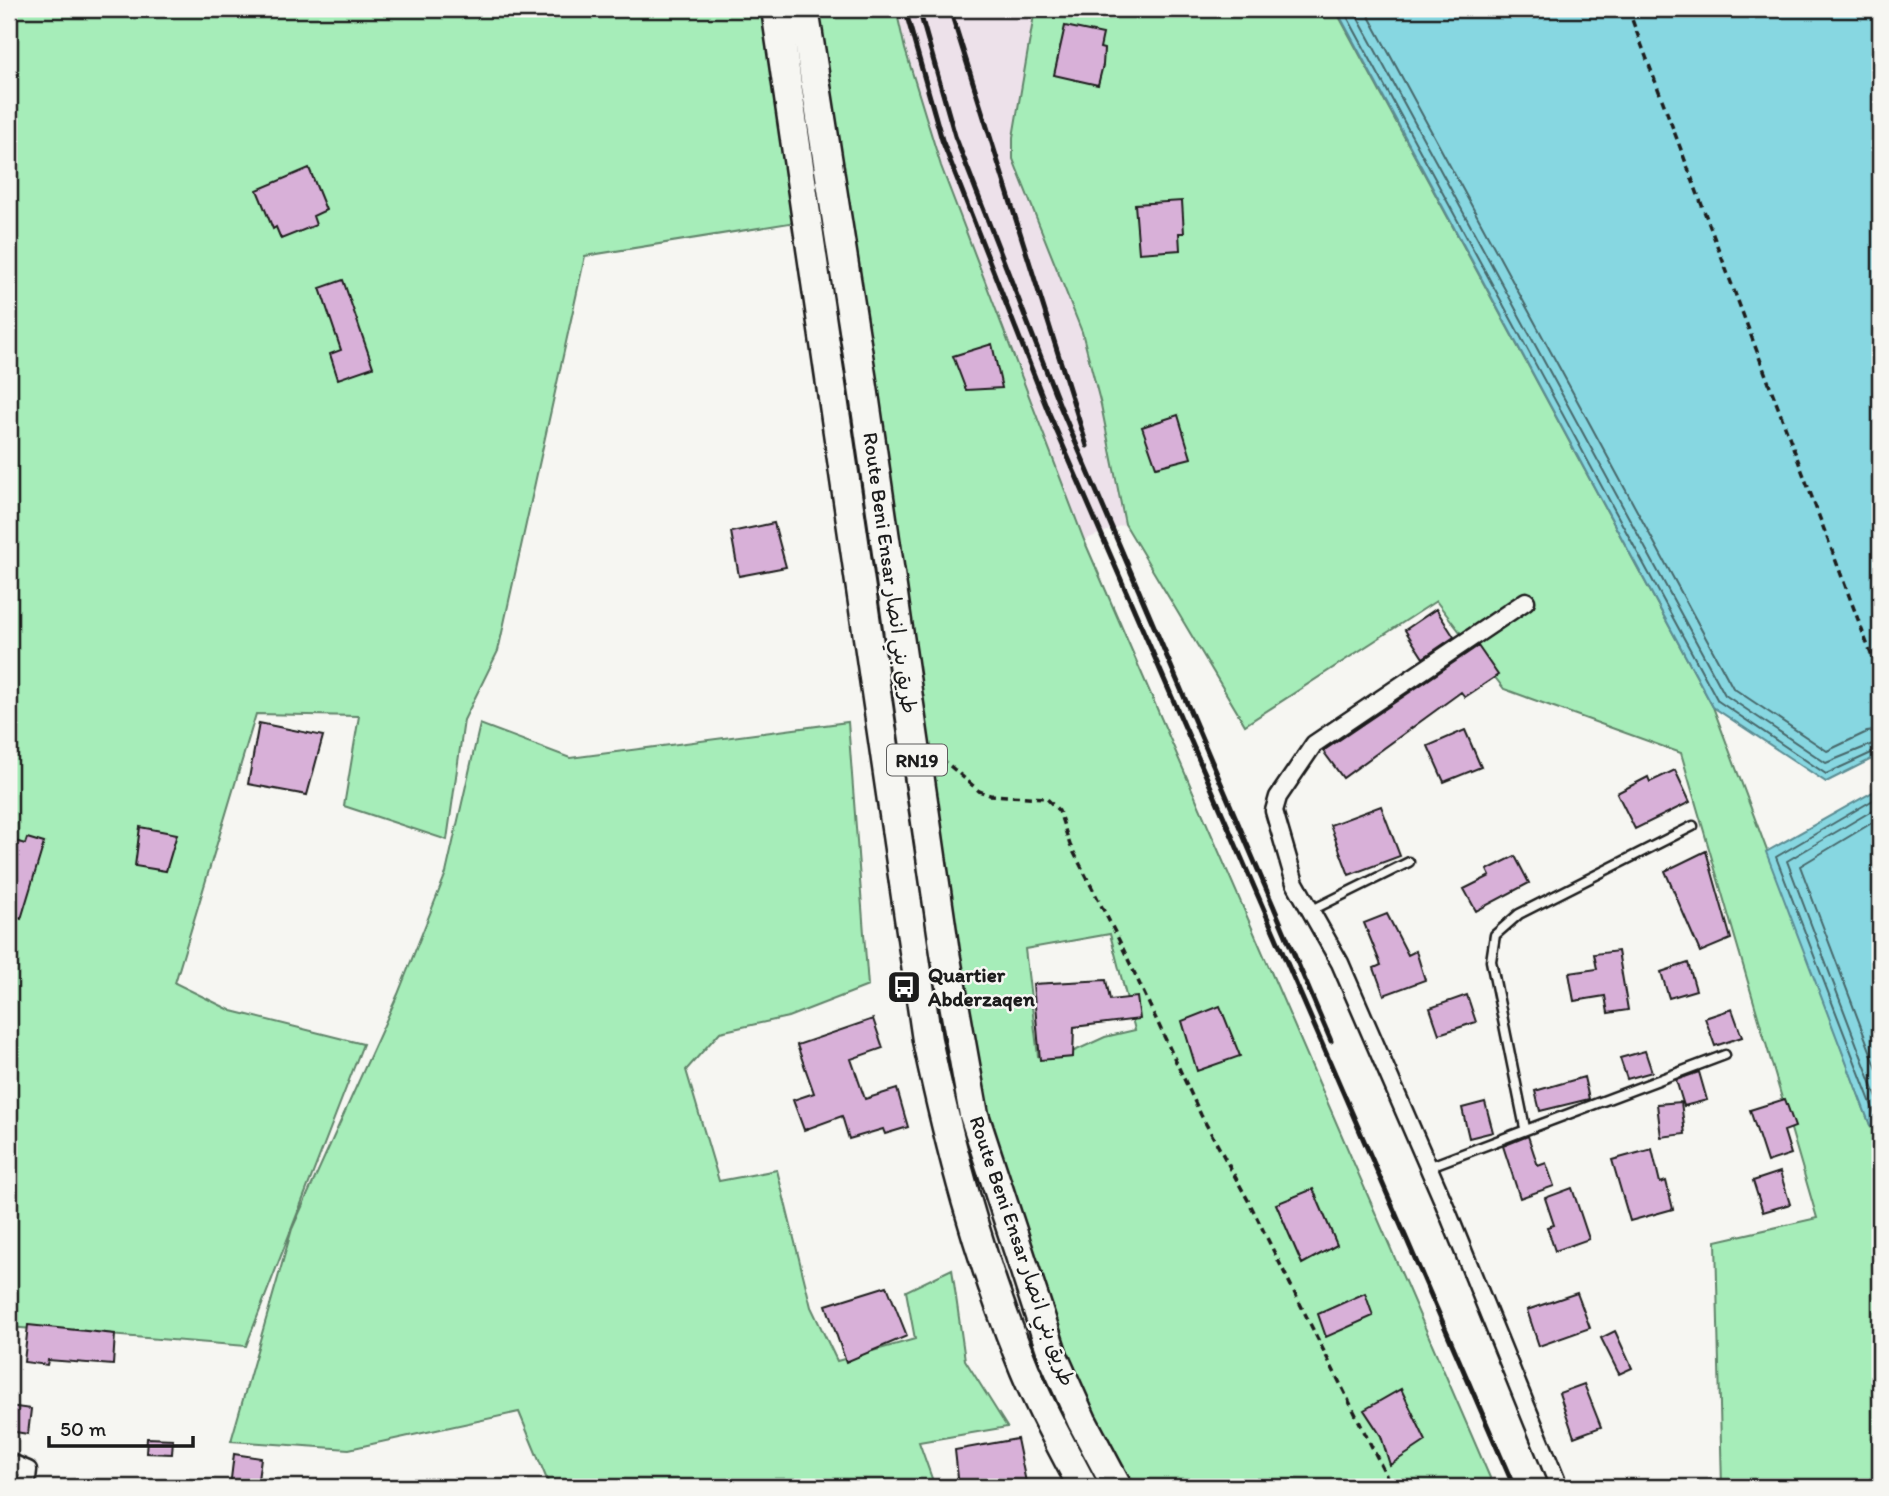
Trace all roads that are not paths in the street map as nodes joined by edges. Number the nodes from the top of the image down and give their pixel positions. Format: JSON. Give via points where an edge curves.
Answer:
{"nodes":[{"id":1,"x":776,"y":9,"type":"edge"},
{"id":2,"x":804,"y":9,"type":"edge"},
{"id":3,"x":1526,"y":601,"type":"dead end"},
{"id":4,"x":1693,"y":826,"type":"dead end"},
{"id":5,"x":1409,"y":862,"type":"dead end"},
{"id":6,"x":1310,"y":911,"type":"junction"},
{"id":7,"x":1725,"y":1055,"type":"dead end"},
{"id":8,"x":1524,"y":1128,"type":"junction"},
{"id":9,"x":1428,"y":1167,"type":"junction"},
{"id":10,"x":9,"y":1462,"type":"edge"},
{"id":11,"x":26,"y":1487,"type":"edge"},
{"id":12,"x":1083,"y":1487,"type":"edge"},
{"id":13,"x":1117,"y":1487,"type":"edge"},
{"id":14,"x":1559,"y":1487,"type":"edge"}],
"edges":[{"from":1,"to":12,"type":"highway","name":"Route Beni Ensar طريق بني انصار","number":"RN19","via":[[938,1093],[970,1216],[1020,1358]]},
{"from":2,"to":13,"type":"highway","name":"Route Beni Ensar طريق بني انصار","number":"RN19","via":[[945,953],[974,1115],[1053,1356]]},
{"from":3,"to":6,"type":"street","via":[[1314,744],[1297,767],[1274,811],[1295,883]]},
{"from":4,"to":8,"type":"lane","via":[[1519,914],[1495,935],[1491,961]]},
{"from":5,"to":6,"type":"lane"},
{"from":6,"to":9,"type":"street","via":[[1340,962]]},
{"from":7,"to":8,"type":"lane"},
{"from":8,"to":9,"type":"lane"},
{"from":9,"to":14,"type":"street"},
{"from":10,"to":11,"type":"street","via":[[28,1470]]}]}
